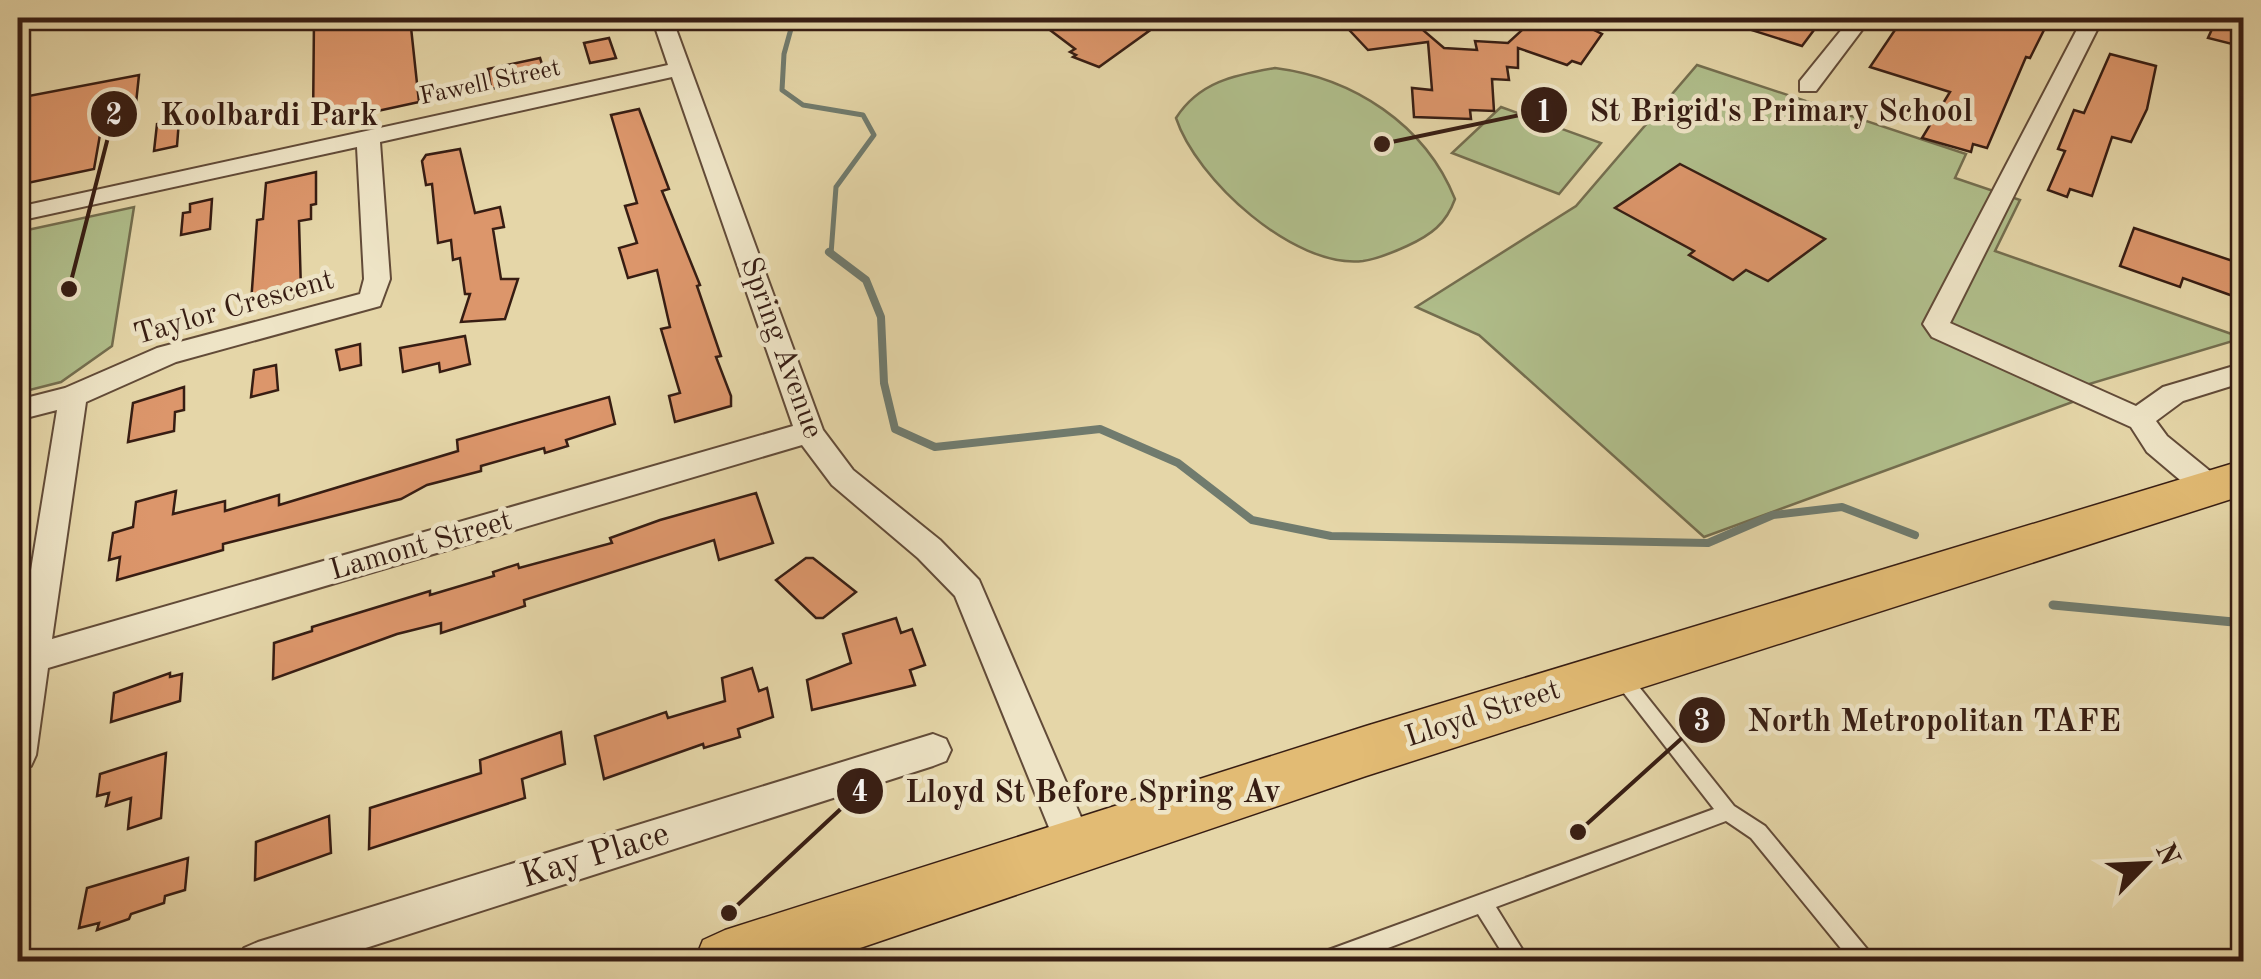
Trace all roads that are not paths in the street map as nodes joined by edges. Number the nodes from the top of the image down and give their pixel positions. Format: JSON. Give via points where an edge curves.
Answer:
{"nodes":[{"id":1,"x":662,"y":18,"type":"edge"},
{"id":2,"x":1861,"y":18,"type":"edge"},
{"id":3,"x":2093,"y":18,"type":"edge"},
{"id":4,"x":681,"y":69,"type":"junction"},
{"id":5,"x":1808,"y":86,"type":"dead end"},
{"id":6,"x":368,"y":137,"type":"junction"},
{"id":7,"x":18,"y":214,"type":"edge"},
{"id":8,"x":2244,"y":372,"type":"edge"},
{"id":9,"x":73,"y":396,"type":"junction"},
{"id":10,"x":18,"y":410,"type":"edge"},
{"id":11,"x":2141,"y":420,"type":"junction"},
{"id":12,"x":809,"y":432,"type":"junction"},
{"id":13,"x":2227,"y":482,"type":"edge"},
{"id":14,"x":32,"y":659,"type":"junction"},
{"id":15,"x":1617,"y":672,"type":"junction"},
{"id":16,"x":933,"y":750,"type":"dead end"},
{"id":17,"x":18,"y":754,"type":"edge"},
{"id":18,"x":1728,"y":812,"type":"junction"},
{"id":19,"x":1074,"y":844,"type":"junction"},
{"id":20,"x":1482,"y":902,"type":"junction"},
{"id":21,"x":258,"y":962,"type":"edge"},
{"id":22,"x":726,"y":962,"type":"edge"},
{"id":23,"x":1323,"y":962,"type":"edge"},
{"id":24,"x":1520,"y":962,"type":"edge"},
{"id":25,"x":1865,"y":962,"type":"edge"}],
"edges":[{"from":1,"to":4,"type":"street","name":"Spring Avenue"},
{"from":2,"to":5,"type":"street"},
{"from":3,"to":11,"type":"street","via":[[1936,324],[1940,332]]},
{"from":4,"to":6,"type":"street","name":"Fawell Street"},
{"from":4,"to":12,"type":"street","name":"Spring Avenue"},
{"from":6,"to":7,"type":"street","name":"Fawell Street"},
{"from":6,"to":9,"type":"street","name":"Taylor Crescent","via":[[378,278],[371,300],[168,355]]},
{"from":8,"to":11,"type":"street","via":[[2164,398]]},
{"from":9,"to":10,"type":"street"},
{"from":9,"to":14,"type":"street"},
{"from":11,"to":13,"type":"street","via":[[2158,444]]},
{"from":12,"to":14,"type":"street","name":"Lamont Street"},
{"from":12,"to":19,"type":"street","name":"Spring Avenue","via":[[834,473],[968,589]]},
{"from":13,"to":15,"type":"main road","name":"Lloyd Street"},
{"from":14,"to":17,"type":"street"},
{"from":15,"to":18,"type":"lane"},
{"from":15,"to":19,"type":"main road","name":"Lloyd Street"},
{"from":16,"to":21,"type":"street","name":"Kay Place"},
{"from":18,"to":20,"type":"lane"},
{"from":18,"to":25,"type":"lane","via":[[1758,832]]},
{"from":19,"to":22,"type":"main road","name":"Lloyd Street"},
{"from":20,"to":23,"type":"lane"},
{"from":20,"to":24,"type":"lane"}]}
